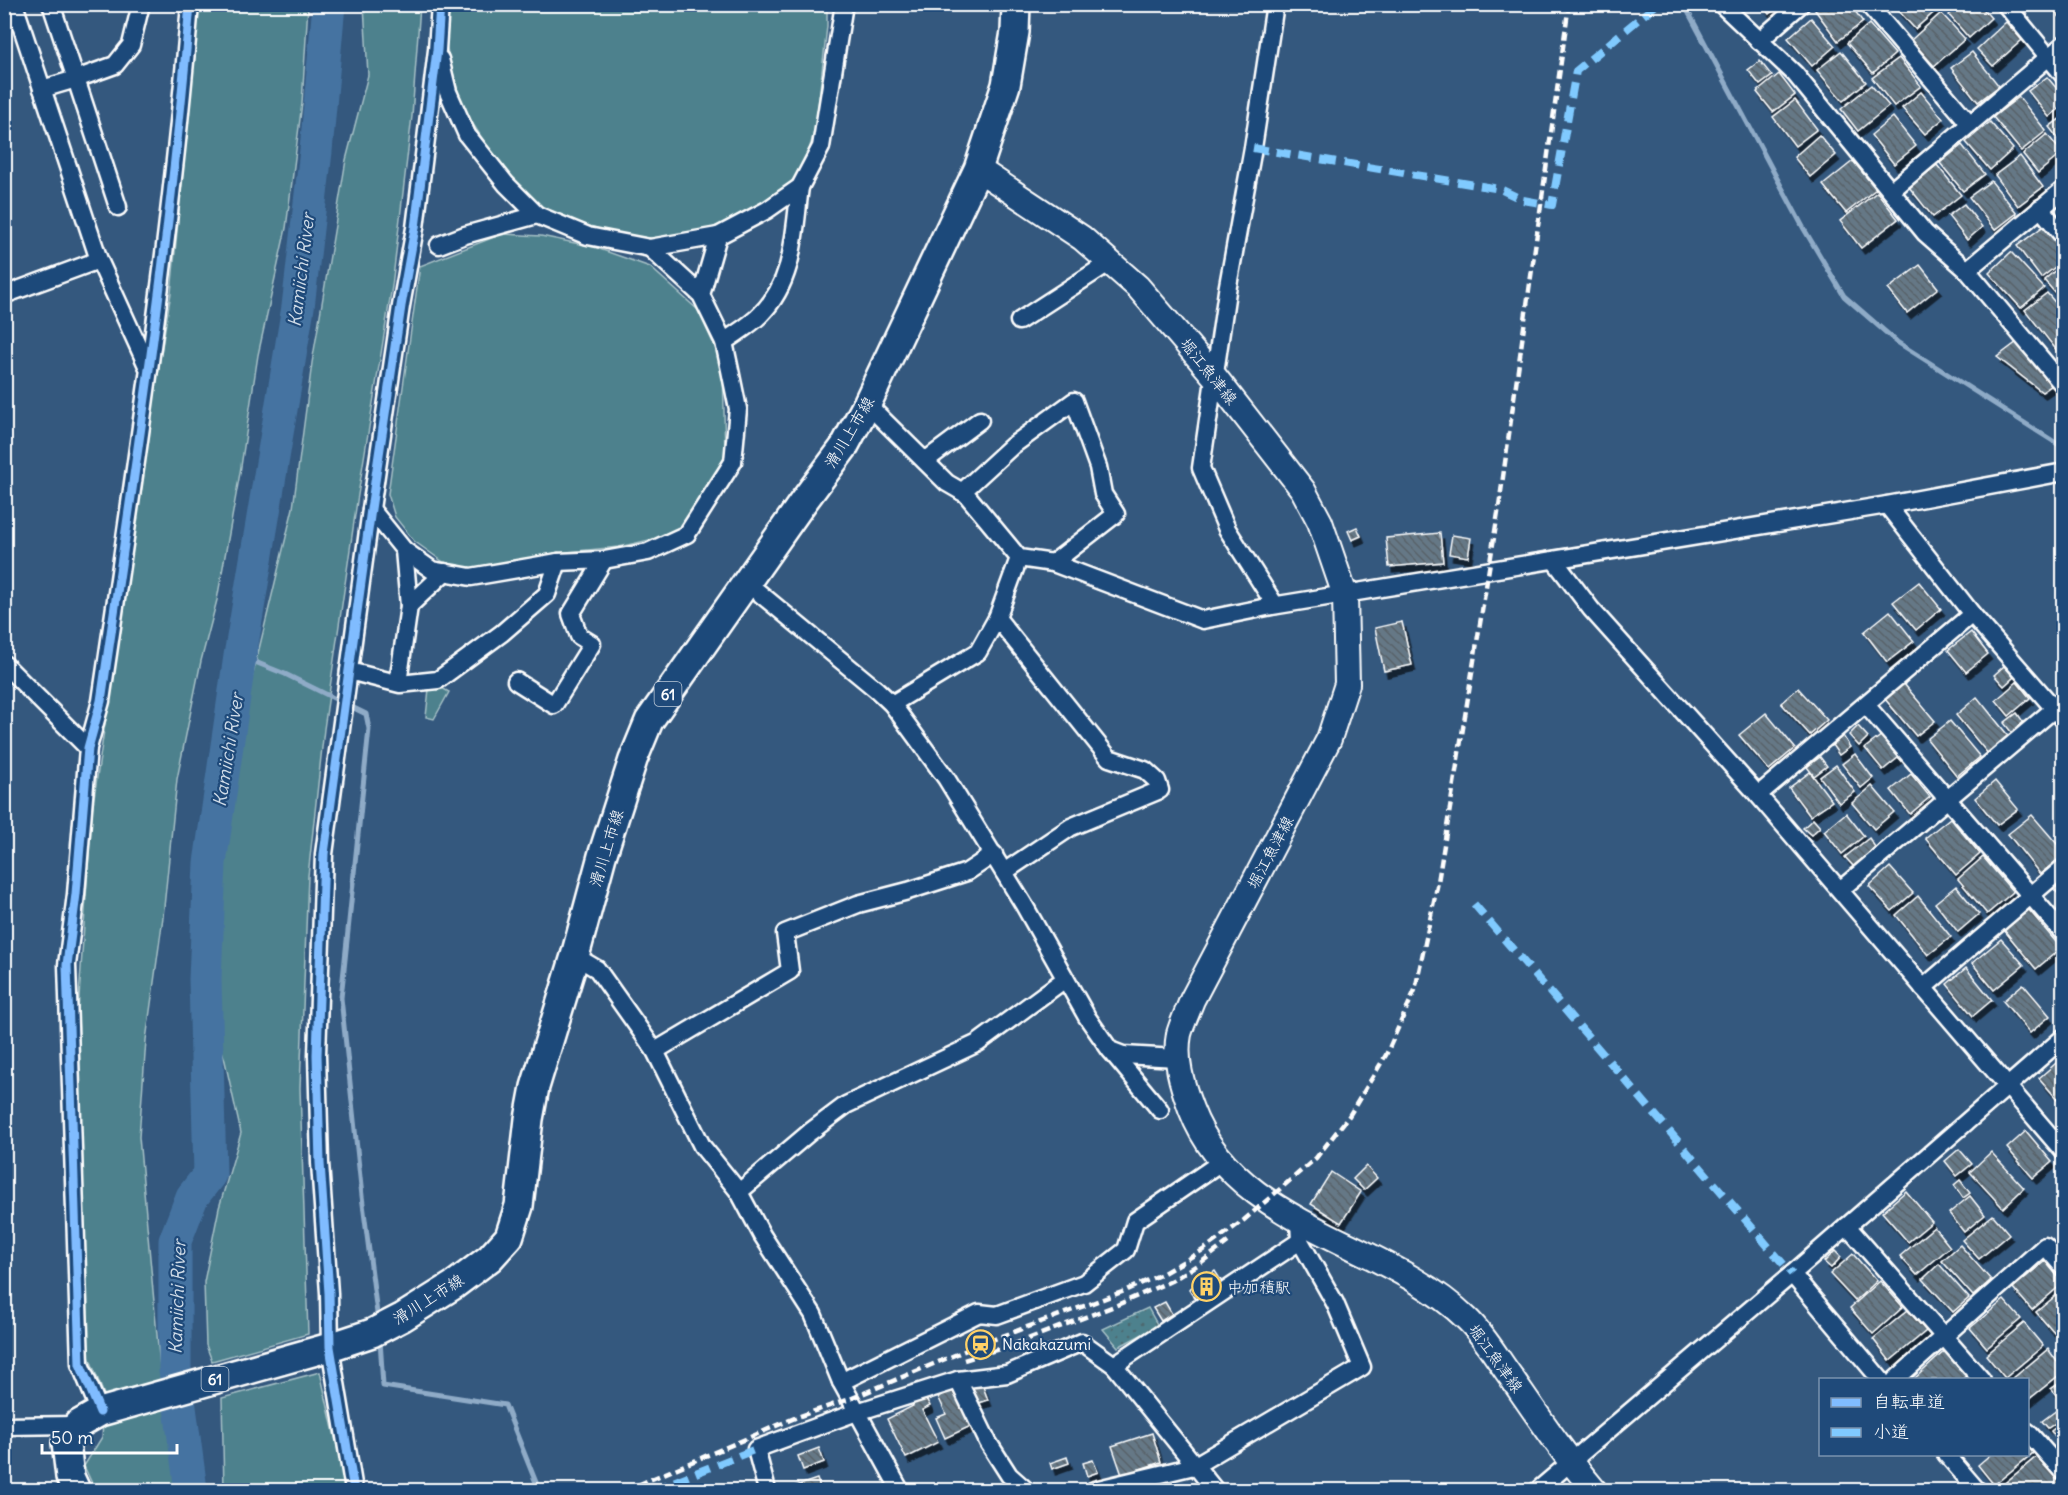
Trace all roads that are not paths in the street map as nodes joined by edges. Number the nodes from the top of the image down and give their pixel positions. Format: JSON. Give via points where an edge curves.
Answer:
{"nodes":[{"id":1,"x":14,"y":4,"type":"edge"},
{"id":2,"x":51,"y":4,"type":"edge"},
{"id":3,"x":141,"y":4,"type":"edge"},
{"id":4,"x":190,"y":4,"type":"edge"},
{"id":5,"x":440,"y":4,"type":"edge"},
{"id":6,"x":844,"y":4,"type":"edge"},
{"id":7,"x":1016,"y":4,"type":"edge"},
{"id":8,"x":1275,"y":4,"type":"edge"},
{"id":9,"x":1721,"y":4,"type":"edge"},
{"id":10,"x":1802,"y":4,"type":"edge"},
{"id":11,"x":1868,"y":4,"type":"edge"},
{"id":12,"x":2005,"y":4,"type":"edge"},
{"id":13,"x":1759,"y":41,"type":"junction"},
{"id":14,"x":2064,"y":44,"type":"edge"},
{"id":15,"x":438,"y":50,"type":"junction"},
{"id":16,"x":2048,"y":57,"type":"junction"},
{"id":17,"x":2064,"y":76,"type":"edge"},
{"id":18,"x":75,"y":79,"type":"junction"},
{"id":19,"x":42,"y":89,"type":"junction"},
{"id":20,"x":1970,"y":124,"type":"junction"},
{"id":21,"x":978,"y":169,"type":"junction"},
{"id":22,"x":800,"y":187,"type":"junction"},
{"id":23,"x":2064,"y":189,"type":"edge"},
{"id":24,"x":1891,"y":191,"type":"junction"},
{"id":25,"x":118,"y":207,"type":"dead end"},
{"id":26,"x":2040,"y":208,"type":"junction"},
{"id":27,"x":537,"y":215,"type":"junction"},
{"id":28,"x":718,"y":236,"type":"junction"},
{"id":29,"x":2064,"y":237,"type":"edge"},
{"id":30,"x":439,"y":245,"type":"dead end"},
{"id":31,"x":650,"y":248,"type":"junction"},
{"id":32,"x":99,"y":260,"type":"junction"},
{"id":33,"x":1110,"y":262,"type":"junction"},
{"id":34,"x":1967,"y":270,"type":"junction"},
{"id":35,"x":4,"y":295,"type":"edge"},
{"id":36,"x":701,"y":295,"type":"junction"},
{"id":37,"x":1019,"y":321,"type":"dead end"},
{"id":38,"x":724,"y":342,"type":"junction"},
{"id":39,"x":149,"y":370,"type":"junction"},
{"id":40,"x":1215,"y":377,"type":"junction"},
{"id":41,"x":2064,"y":386,"type":"edge"},
{"id":42,"x":867,"y":404,"type":"junction"},
{"id":43,"x":980,"y":420,"type":"dead end"},
{"id":44,"x":925,"y":461,"type":"junction"},
{"id":45,"x":2064,"y":472,"type":"edge"},
{"id":46,"x":962,"y":492,"type":"junction"},
{"id":47,"x":1887,"y":505,"type":"junction"},
{"id":48,"x":371,"y":509,"type":"junction"},
{"id":49,"x":404,"y":550,"type":"junction"},
{"id":50,"x":1019,"y":558,"type":"junction"},
{"id":51,"x":604,"y":560,"type":"junction"},
{"id":52,"x":1554,"y":560,"type":"junction"},
{"id":53,"x":558,"y":562,"type":"junction"},
{"id":54,"x":1053,"y":563,"type":"junction"},
{"id":55,"x":445,"y":572,"type":"junction"},
{"id":56,"x":746,"y":582,"type":"junction"},
{"id":57,"x":1345,"y":595,"type":"junction"},
{"id":58,"x":1275,"y":605,"type":"junction"},
{"id":59,"x":409,"y":606,"type":"junction"},
{"id":60,"x":1972,"y":614,"type":"junction"},
{"id":61,"x":997,"y":618,"type":"junction"},
{"id":62,"x":4,"y":664,"type":"edge"},
{"id":63,"x":349,"y":671,"type":"junction"},
{"id":64,"x":516,"y":681,"type":"dead end"},
{"id":65,"x":398,"y":683,"type":"junction"},
{"id":66,"x":892,"y":704,"type":"junction"},
{"id":67,"x":1866,"y":705,"type":"junction"},
{"id":68,"x":2059,"y":714,"type":"edge"},
{"id":69,"x":88,"y":748,"type":"junction"},
{"id":70,"x":1758,"y":795,"type":"junction"},
{"id":71,"x":1947,"y":799,"type":"junction"},
{"id":72,"x":994,"y":854,"type":"junction"},
{"id":73,"x":2064,"y":867,"type":"edge"},
{"id":74,"x":1004,"y":872,"type":"junction"},
{"id":75,"x":1840,"y":890,"type":"junction"},
{"id":76,"x":2030,"y":895,"type":"junction"},
{"id":77,"x":2064,"y":934,"type":"edge"},
{"id":78,"x":575,"y":956,"type":"junction"},
{"id":79,"x":1065,"y":979,"type":"junction"},
{"id":80,"x":1923,"y":988,"type":"junction"},
{"id":81,"x":2062,"y":1041,"type":"edge"},
{"id":82,"x":1110,"y":1050,"type":"junction"},
{"id":83,"x":655,"y":1051,"type":"junction"},
{"id":84,"x":1177,"y":1058,"type":"junction"},
{"id":85,"x":2007,"y":1086,"type":"junction"},
{"id":86,"x":1160,"y":1110,"type":"dead end"},
{"id":87,"x":2064,"y":1152,"type":"edge"},
{"id":88,"x":1221,"y":1162,"type":"junction"},
{"id":89,"x":740,"y":1192,"type":"junction"},
{"id":90,"x":1847,"y":1226,"type":"junction"},
{"id":91,"x":1300,"y":1230,"type":"junction"},
{"id":92,"x":2064,"y":1268,"type":"edge"},
{"id":93,"x":1792,"y":1274,"type":"junction"},
{"id":94,"x":1943,"y":1336,"type":"junction"},
{"id":95,"x":330,"y":1347,"type":"junction"},
{"id":96,"x":1114,"y":1365,"type":"junction"},
{"id":97,"x":1879,"y":1378,"type":"edge"},
{"id":98,"x":1896,"y":1378,"type":"edge"},
{"id":99,"x":1980,"y":1378,"type":"edge"},
{"id":100,"x":958,"y":1380,"type":"junction"},
{"id":101,"x":841,"y":1382,"type":"junction"},
{"id":102,"x":100,"y":1412,"type":"junction"},
{"id":103,"x":857,"y":1412,"type":"junction"},
{"id":104,"x":77,"y":1425,"type":"junction"},
{"id":105,"x":4,"y":1426,"type":"edge"},
{"id":106,"x":2029,"y":1433,"type":"edge"},
{"id":107,"x":1947,"y":1456,"type":"edge"},
{"id":108,"x":1571,"y":1463,"type":"junction"},
{"id":109,"x":1194,"y":1466,"type":"junction"},
{"id":110,"x":2064,"y":1473,"type":"edge"},
{"id":111,"x":76,"y":1491,"type":"edge"},
{"id":112,"x":354,"y":1491,"type":"edge"},
{"id":113,"x":767,"y":1491,"type":"edge"},
{"id":114,"x":900,"y":1491,"type":"edge"},
{"id":115,"x":1026,"y":1491,"type":"edge"},
{"id":116,"x":1094,"y":1491,"type":"edge"},
{"id":117,"x":1215,"y":1491,"type":"edge"},
{"id":118,"x":1538,"y":1491,"type":"edge"},
{"id":119,"x":1594,"y":1491,"type":"edge"},
{"id":120,"x":1977,"y":1491,"type":"edge"}],
"edges":[{"from":1,"to":19,"type":"street"},
{"from":2,"to":18,"type":"street"},
{"from":3,"to":18,"type":"street","via":[[131,45],[115,65]]},
{"from":4,"to":39,"type":"street"},
{"from":5,"to":15,"type":"street"},
{"from":6,"to":22,"type":"street","via":[[821,147]]},
{"from":7,"to":21,"type":"main road","name":"滑川上市線","number":"61","via":[[1006,85]]},
{"from":8,"to":40,"type":"street"},
{"from":9,"to":13,"type":"street"},
{"from":10,"to":13,"type":"street"},
{"from":11,"to":20,"type":"street"},
{"from":12,"to":16,"type":"street"},
{"from":13,"to":24,"type":"street","via":[[1796,74]]},
{"from":14,"to":16,"type":"street"},
{"from":15,"to":27,"type":"street","via":[[448,92],[467,135]]},
{"from":15,"to":48,"type":"street"},
{"from":16,"to":17,"type":"street"},
{"from":16,"to":20,"type":"street"},
{"from":18,"to":19,"type":"street"},
{"from":18,"to":25,"type":"street"},
{"from":19,"to":32,"type":"street"},
{"from":20,"to":24,"type":"street"},
{"from":21,"to":33,"type":"main road","name":"堀江魚津線","via":[[1082,238]]},
{"from":21,"to":42,"type":"main road","name":"滑川上市線","number":"61"},
{"from":22,"to":28,"type":"street"},
{"from":22,"to":38,"type":"street","via":[[790,266],[778,293],[761,315]]},
{"from":23,"to":26,"type":"street"},
{"from":24,"to":34,"type":"street","via":[[1925,233]]},
{"from":26,"to":29,"type":"street"},
{"from":26,"to":34,"type":"street"},
{"from":27,"to":30,"type":"street"},
{"from":27,"to":31,"type":"street","via":[[588,237]]},
{"from":28,"to":31,"type":"street"},
{"from":28,"to":36,"type":"street"},
{"from":31,"to":36,"type":"street"},
{"from":32,"to":35,"type":"street"},
{"from":32,"to":39,"type":"street"},
{"from":33,"to":37,"type":"street"},
{"from":33,"to":40,"type":"main road","name":"堀江魚津線","via":[[1138,287]]},
{"from":34,"to":41,"type":"street"},
{"from":36,"to":38,"type":"street"},
{"from":38,"to":51,"type":"street","via":[[738,409],[733,462],[687,534],[648,552]]},
{"from":39,"to":69,"type":"street","via":[[101,701]]},
{"from":40,"to":57,"type":"main road","name":"堀江魚津線","via":[[1303,490],[1320,522]]},
{"from":40,"to":58,"type":"street","via":[[1201,468],[1227,529]]},
{"from":42,"to":44,"type":"street"},
{"from":42,"to":56,"type":"main road","name":"滑川上市線","number":"61","via":[[844,447]]},
{"from":43,"to":44,"type":"street"},
{"from":44,"to":46,"type":"street"},
{"from":45,"to":47,"type":"street"},
{"from":46,"to":50,"type":"street"},
{"from":46,"to":54,"type":"street","via":[[1012,446],[1074,401],[1098,467],[1103,494],[1116,514]]},
{"from":47,"to":52,"type":"street"},
{"from":47,"to":60,"type":"street"},
{"from":48,"to":49,"type":"street"},
{"from":48,"to":63,"type":"street"},
{"from":49,"to":55,"type":"street","via":[[432,570]]},
{"from":49,"to":59,"type":"street"},
{"from":50,"to":54,"type":"street"},
{"from":50,"to":61,"type":"street"},
{"from":51,"to":53,"type":"street"},
{"from":51,"to":64,"type":"street","via":[[571,614],[579,636],[592,644],[554,705]]},
{"from":52,"to":57,"type":"street"},
{"from":52,"to":70,"type":"street","via":[[1591,609]]},
{"from":53,"to":55,"type":"street","via":[[471,577]]},
{"from":53,"to":65,"type":"street","via":[[547,594],[502,633],[438,680]]},
{"from":54,"to":58,"type":"street","via":[[1203,620]]},
{"from":55,"to":59,"type":"street"},
{"from":56,"to":66,"type":"street"},
{"from":56,"to":78,"type":"main road","name":"滑川上市線","number":"61","via":[[649,721],[602,856]]},
{"from":57,"to":58,"type":"street"},
{"from":57,"to":84,"type":"main road","name":"堀江魚津線","via":[[1347,684],[1329,739],[1192,1000],[1179,1034]]},
{"from":59,"to":65,"type":"street"},
{"from":60,"to":67,"type":"street"},
{"from":60,"to":68,"type":"street"},
{"from":61,"to":66,"type":"street","via":[[978,652]]},
{"from":61,"to":74,"type":"street","via":[[1109,758],[1145,770],[1160,790],[1071,827]]},
{"from":62,"to":69,"type":"street"},
{"from":63,"to":65,"type":"street"},
{"from":63,"to":95,"type":"street","via":[[324,854],[317,1055]]},
{"from":66,"to":72,"type":"street","via":[[946,778]]},
{"from":67,"to":70,"type":"street"},
{"from":67,"to":71,"type":"street"},
{"from":68,"to":71,"type":"street"},
{"from":69,"to":102,"type":"street","via":[[67,964],[80,1364]]},
{"from":70,"to":75,"type":"street"},
{"from":71,"to":75,"type":"street"},
{"from":71,"to":76,"type":"street"},
{"from":72,"to":74,"type":"street"},
{"from":72,"to":83,"type":"street","via":[[967,872],[858,904],[786,933],[790,971]]},
{"from":73,"to":76,"type":"street"},
{"from":74,"to":79,"type":"street"},
{"from":75,"to":80,"type":"street"},
{"from":76,"to":77,"type":"street"},
{"from":76,"to":80,"type":"street"},
{"from":78,"to":83,"type":"street","via":[[597,969]]},
{"from":78,"to":95,"type":"main road","name":"滑川上市線","number":"61","via":[[535,1087],[519,1206],[509,1237],[490,1258],[403,1317],[372,1333]]},
{"from":79,"to":82,"type":"street"},
{"from":79,"to":89,"type":"street","via":[[978,1043],[846,1105]]},
{"from":80,"to":85,"type":"street"},
{"from":81,"to":85,"type":"street"},
{"from":82,"to":84,"type":"street","via":[[1123,1055]]},
{"from":82,"to":86,"type":"street"},
{"from":83,"to":89,"type":"street","via":[[702,1146]]},
{"from":84,"to":88,"type":"main road","name":"堀江魚津線","via":[[1184,1092],[1199,1131]]},
{"from":85,"to":87,"type":"street"},
{"from":85,"to":90,"type":"street"},
{"from":88,"to":91,"type":"main road","name":"堀江魚津線"},
{"from":88,"to":101,"type":"street","via":[[1135,1221],[1126,1250],[1084,1283],[997,1315],[979,1313]]},
{"from":89,"to":101,"type":"street","via":[[762,1235],[813,1314]]},
{"from":90,"to":93,"type":"street"},
{"from":90,"to":94,"type":"street"},
{"from":91,"to":96,"type":"street"},
{"from":91,"to":108,"type":"main road","name":"堀江魚津線","via":[[1411,1279],[1468,1320]]},
{"from":91,"to":109,"type":"street","via":[[1362,1367]]},
{"from":92,"to":94,"type":"street","via":[[2044,1246]]},
{"from":93,"to":97,"type":"street"},
{"from":93,"to":108,"type":"street"},
{"from":94,"to":98,"type":"street"},
{"from":94,"to":99,"type":"street"},
{"from":95,"to":102,"type":"main road","name":"滑川上市線","number":"61"},
{"from":95,"to":112,"type":"street"},
{"from":96,"to":100,"type":"street","via":[[1082,1342],[1006,1374]]},
{"from":96,"to":109,"type":"street"},
{"from":100,"to":103,"type":"street"},
{"from":100,"to":115,"type":"street","via":[[1009,1475]]},
{"from":101,"to":103,"type":"street"},
{"from":102,"to":104,"type":"main road","name":"滑川上市線","number":"61"},
{"from":103,"to":113,"type":"street","via":[[756,1449]]},
{"from":103,"to":114,"type":"street"},
{"from":104,"to":105,"type":"street"},
{"from":104,"to":111,"type":"main road","via":[[66,1443],[70,1477]]},
{"from":106,"to":110,"type":"street"},
{"from":107,"to":120,"type":"street"},
{"from":108,"to":118,"type":"street"},
{"from":108,"to":119,"type":"main road","name":"堀江魚津線"},
{"from":109,"to":116,"type":"street"},
{"from":109,"to":117,"type":"street"}]}
